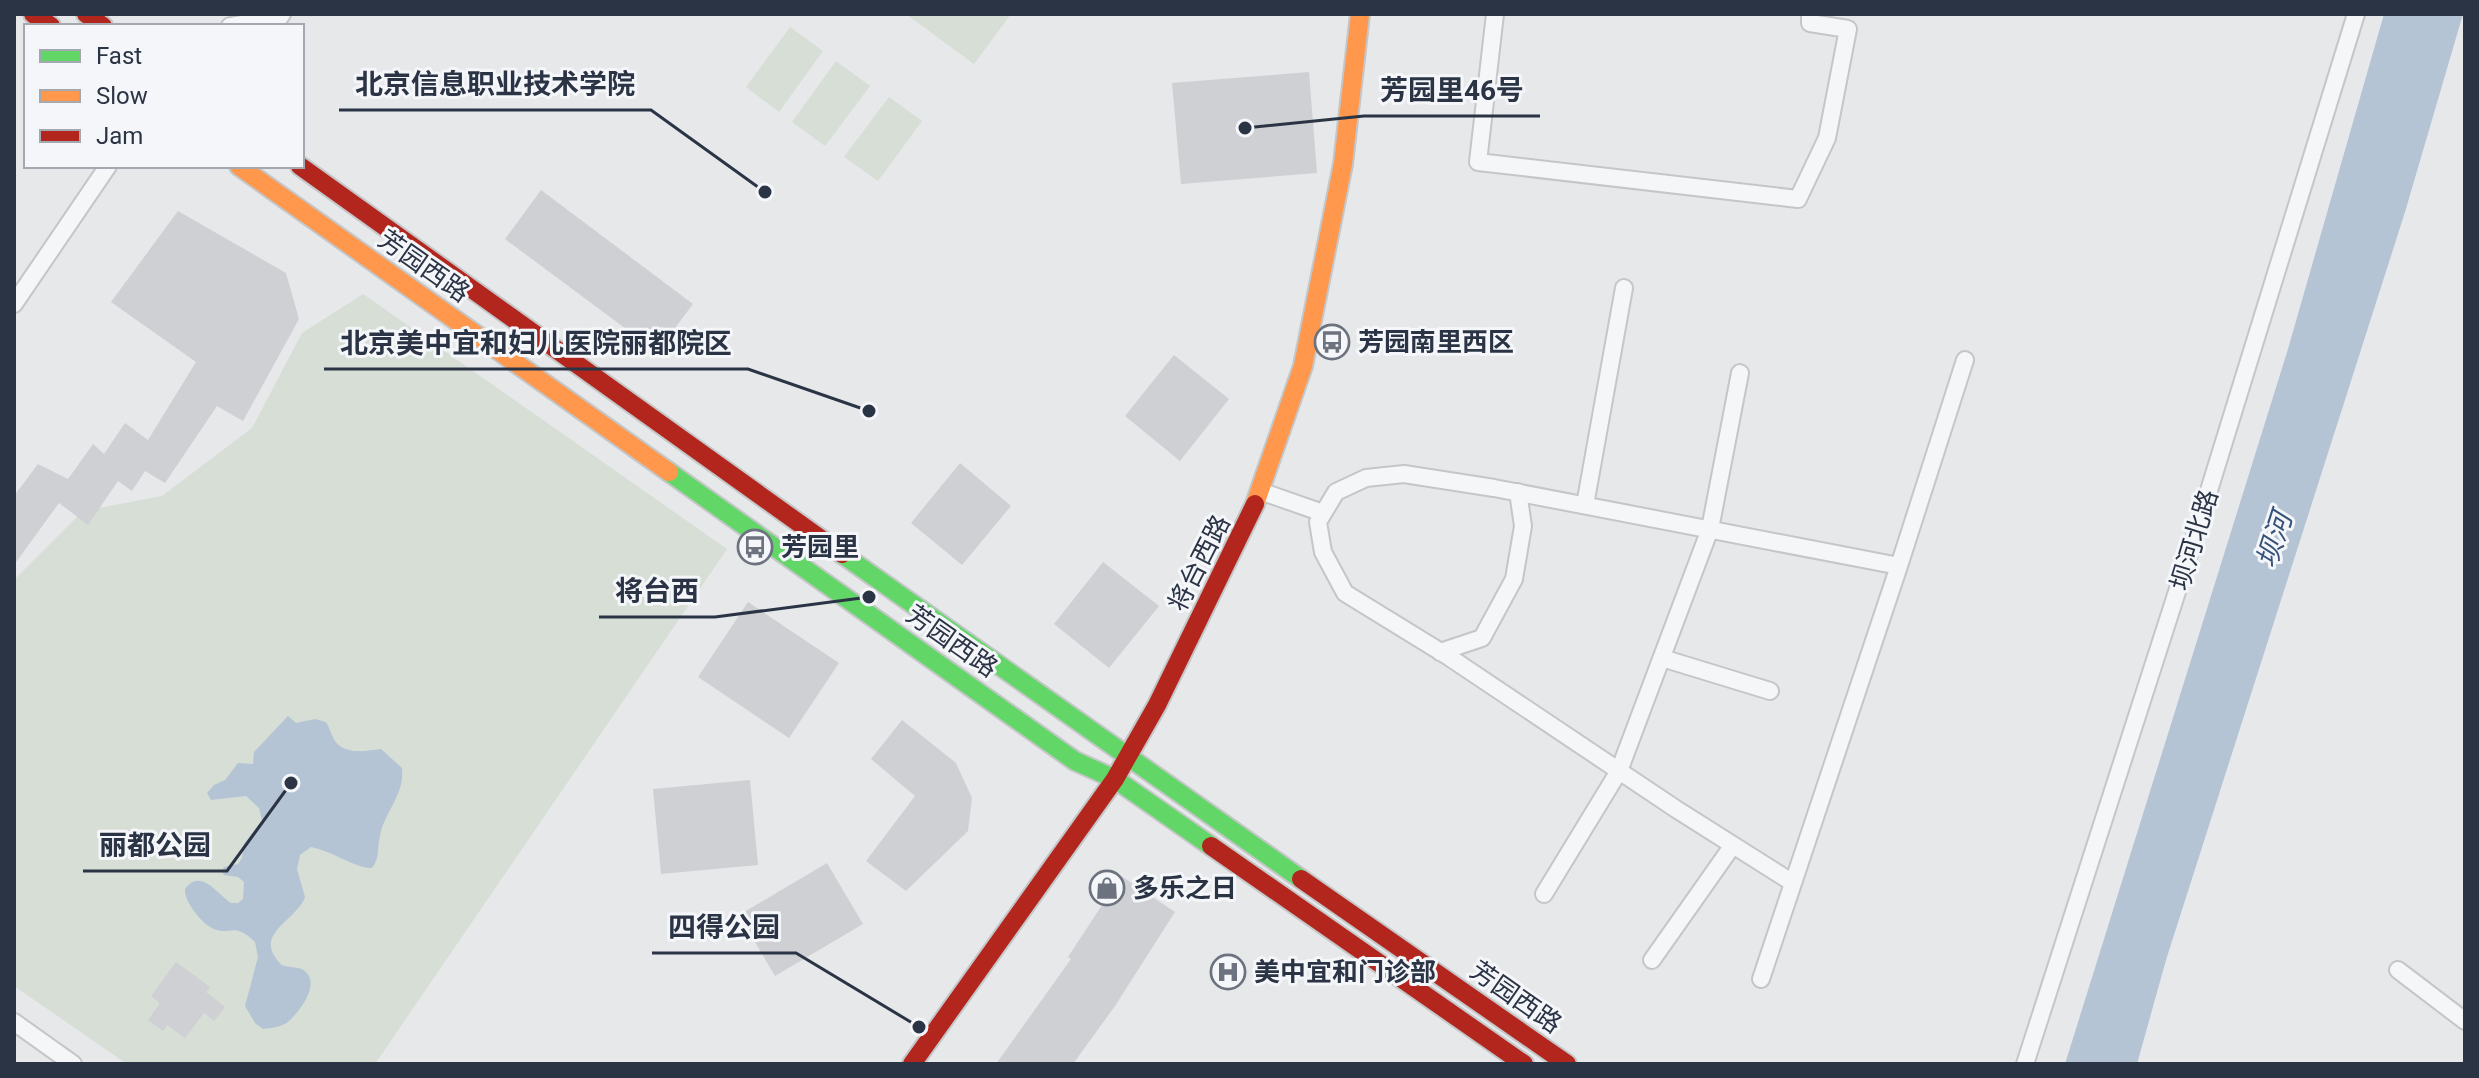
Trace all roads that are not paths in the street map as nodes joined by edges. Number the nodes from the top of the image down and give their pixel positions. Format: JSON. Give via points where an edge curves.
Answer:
{"nodes":[{"id":1,"x":282,"y":14,"type":"edge"},
{"id":2,"x":1360,"y":14,"type":"edge"},
{"id":3,"x":1495,"y":14,"type":"edge"},
{"id":4,"x":1810,"y":14,"type":"edge"},
{"id":5,"x":2356,"y":14,"type":"edge"},
{"id":6,"x":241,"y":24,"type":"edge"},
{"id":7,"x":107,"y":168,"type":"edge"},
{"id":8,"x":242,"y":168,"type":"edge"},
{"id":9,"x":303,"y":168,"type":"edge"},
{"id":10,"x":1624,"y":288,"type":"dead end"},
{"id":11,"x":14,"y":304,"type":"edge"},
{"id":12,"x":1965,"y":360,"type":"dead end"},
{"id":13,"x":1740,"y":373,"type":"dead end"},
{"id":14,"x":1260,"y":491,"type":"junction"},
{"id":15,"x":1518,"y":492,"type":"junction"},
{"id":16,"x":1585,"y":505,"type":"junction"},
{"id":17,"x":1323,"y":513,"type":"junction"},
{"id":18,"x":1710,"y":529,"type":"junction"},
{"id":19,"x":1899,"y":566,"type":"junction"},
{"id":20,"x":1440,"y":652,"type":"junction"},
{"id":21,"x":1662,"y":658,"type":"junction"},
{"id":22,"x":1770,"y":691,"type":"dead end"},
{"id":23,"x":1127,"y":758,"type":"junction"},
{"id":24,"x":1619,"y":771,"type":"junction"},
{"id":25,"x":1115,"y":779,"type":"junction"},
{"id":26,"x":1733,"y":845,"type":"junction"},
{"id":27,"x":1793,"y":883,"type":"junction"},
{"id":28,"x":1544,"y":894,"type":"dead end"},
{"id":29,"x":1652,"y":960,"type":"dead end"},
{"id":30,"x":2398,"y":970,"type":"dead end"},
{"id":31,"x":1761,"y":979,"type":"dead end"},
{"id":32,"x":2465,"y":1021,"type":"edge"},
{"id":33,"x":14,"y":1022,"type":"edge"},
{"id":34,"x":73,"y":1064,"type":"edge"},
{"id":35,"x":912,"y":1064,"type":"edge"},
{"id":36,"x":1524,"y":1064,"type":"edge"},
{"id":37,"x":1567,"y":1064,"type":"edge"},
{"id":38,"x":2025,"y":1064,"type":"edge"}],
"edges":[{"from":1,"to":6,"type":"street"},
{"from":2,"to":14,"type":"main road","name":"将台西路","via":[[1343,164],[1309,338]]},
{"from":3,"to":4,"type":"street","via":[[1478,162],[1798,199],[1827,138],[1848,29],[1810,23]]},
{"from":5,"to":38,"type":"street","name":"坝河北路"},
{"from":7,"to":11,"type":"street"},
{"from":8,"to":25,"type":"main road","name":"芳园西路","via":[[1075,761]]},
{"from":9,"to":23,"type":"main road","name":"芳园西路"},
{"from":10,"to":16,"type":"street"},
{"from":12,"to":19,"type":"street"},
{"from":13,"to":18,"type":"street"},
{"from":14,"to":17,"type":"street"},
{"from":14,"to":23,"type":"main road","name":"将台西路"},
{"from":15,"to":16,"type":"street"},
{"from":15,"to":17,"type":"street","via":[[1404,474],[1366,478],[1336,492]]},
{"from":15,"to":20,"type":"street","via":[[1523,526],[1514,579],[1482,638]]},
{"from":16,"to":18,"type":"street"},
{"from":17,"to":20,"type":"street","via":[[1318,522],[1323,552],[1345,593]]},
{"from":18,"to":19,"type":"street"},
{"from":18,"to":21,"type":"street"},
{"from":19,"to":27,"type":"street"},
{"from":20,"to":24,"type":"street"},
{"from":21,"to":22,"type":"street"},
{"from":21,"to":24,"type":"street"},
{"from":23,"to":25,"type":"main road","name":"将台西路"},
{"from":23,"to":37,"type":"main road","name":"芳园西路"},
{"from":24,"to":26,"type":"street"},
{"from":24,"to":28,"type":"street"},
{"from":25,"to":35,"type":"main road","name":"将台西路"},
{"from":25,"to":36,"type":"main road","name":"芳园西路"},
{"from":26,"to":27,"type":"street"},
{"from":26,"to":29,"type":"street"},
{"from":27,"to":31,"type":"street"},
{"from":30,"to":32,"type":"street"},
{"from":33,"to":34,"type":"street"}]}
